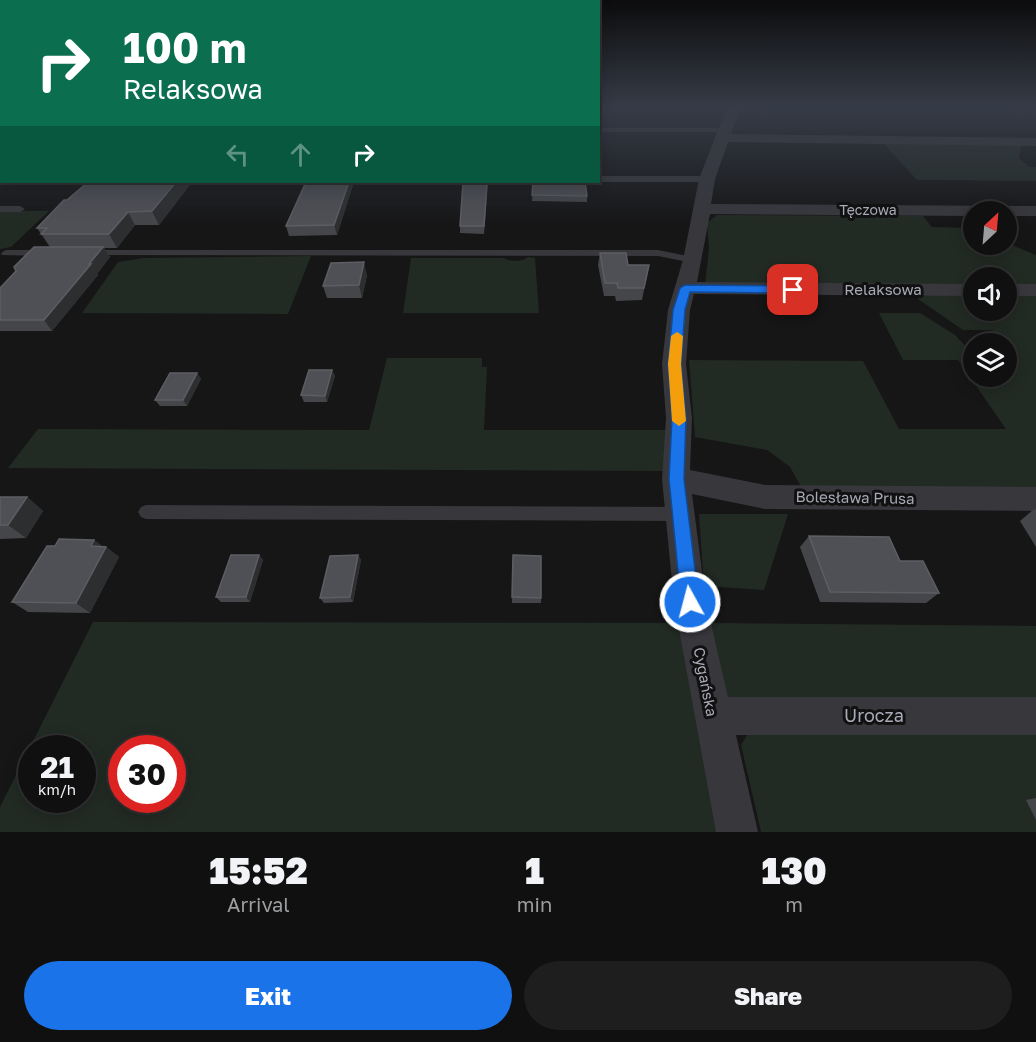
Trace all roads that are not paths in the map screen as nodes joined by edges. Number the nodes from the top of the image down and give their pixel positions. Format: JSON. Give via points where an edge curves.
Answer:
{"nodes":[{"id":1,"x":720,"y":146,"type":"edge"},
{"id":2,"x":600,"y":179,"type":"edge"},
{"id":3,"x":707,"y":179,"type":"junction"},
{"id":4,"x":701,"y":208,"type":"junction"},
{"id":5,"x":0,"y":209,"type":"edge"},
{"id":6,"x":20,"y":209,"type":"dead end"},
{"id":7,"x":1036,"y":211,"type":"edge"},
{"id":8,"x":6,"y":253,"type":"dead end"},
{"id":9,"x":53,"y":253,"type":"edge"},
{"id":10,"x":77,"y":253,"type":"edge"},
{"id":11,"x":693,"y":260,"type":"junction"},
{"id":12,"x":685,"y":288,"type":"junction"},
{"id":13,"x":963,"y":290,"type":"edge"},
{"id":14,"x":1017,"y":290,"type":"edge"},
{"id":15,"x":1036,"y":290,"type":"edge"},
{"id":16,"x":676,"y":479,"type":"junction"},
{"id":17,"x":1036,"y":499,"type":"edge"},
{"id":18,"x":146,"y":512,"type":"dead end"},
{"id":19,"x":679,"y":514,"type":"junction"},
{"id":20,"x":712,"y":716,"type":"junction"},
{"id":21,"x":1036,"y":716,"type":"edge"},
{"id":22,"x":736,"y":832,"type":"edge"}],
"edges":[{"from":1,"to":3,"type":"street","name":"Cygańska"},
{"from":2,"to":3,"type":"lane"},
{"from":3,"to":4,"type":"street","name":"Cygańska"},
{"from":4,"to":7,"type":"street","name":"Tęczowa"},
{"from":4,"to":11,"type":"street","name":"Cygańska"},
{"from":5,"to":6,"type":"lane"},
{"from":8,"to":9,"type":"lane"},
{"from":10,"to":11,"type":"lane","via":[[658,253]]},
{"from":11,"to":12,"type":"street","name":"Cygańska"},
{"from":12,"to":13,"type":"street","name":"Relaksowa"},
{"from":12,"to":16,"type":"street","name":"Cygańska","via":[[674,364],[679,418]]},
{"from":14,"to":15,"type":"street"},
{"from":16,"to":17,"type":"street","name":"Bolesława Prusa","via":[[765,497]]},
{"from":16,"to":19,"type":"street","name":"Cygańska"},
{"from":18,"to":19,"type":"lane"},
{"from":19,"to":20,"type":"street","name":"Cygańska","via":[[690,602]]},
{"from":20,"to":21,"type":"street","name":"Urocza"},
{"from":20,"to":22,"type":"street","name":"Cygańska"}]}
